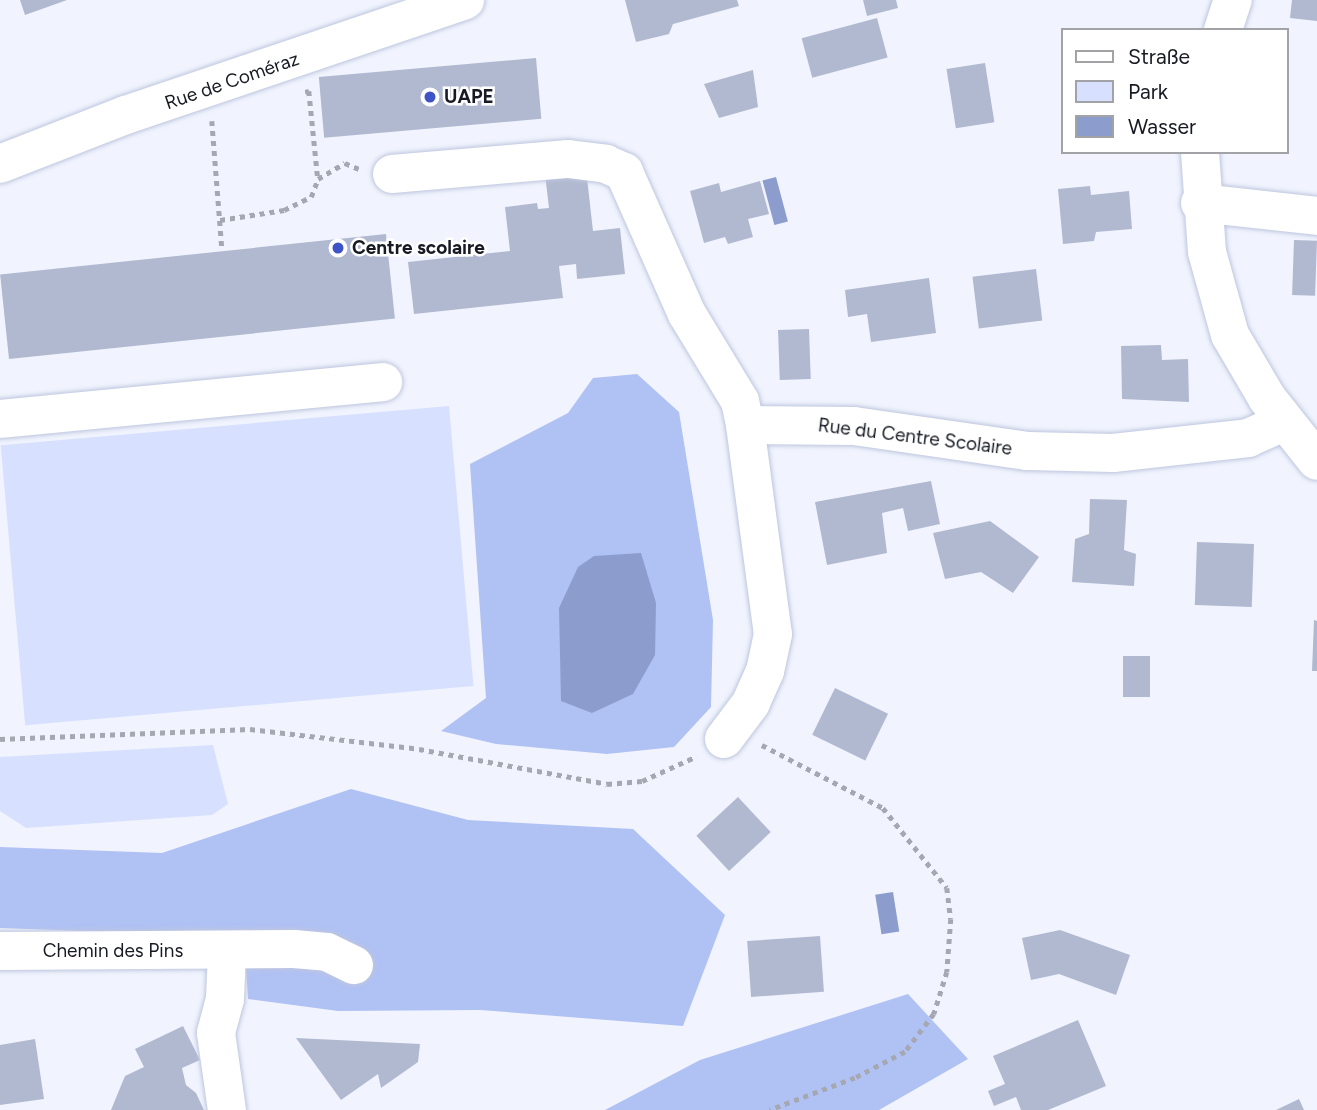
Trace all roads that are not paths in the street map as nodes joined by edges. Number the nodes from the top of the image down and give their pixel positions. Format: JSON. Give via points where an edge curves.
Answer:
{"nodes":[{"id":1,"x":465,"y":0,"type":"edge"},
{"id":2,"x":1233,"y":0,"type":"edge"},
{"id":3,"x":1224,"y":28,"type":"edge"},
{"id":4,"x":1200,"y":154,"type":"edge"},
{"id":5,"x":11,"y":164,"type":"edge"},
{"id":6,"x":392,"y":174,"type":"dead end"},
{"id":7,"x":1200,"y":203,"type":"junction"},
{"id":8,"x":1317,"y":216,"type":"edge"},
{"id":9,"x":383,"y":382,"type":"dead end"},
{"id":10,"x":0,"y":419,"type":"edge"},
{"id":11,"x":1284,"y":422,"type":"junction"},
{"id":12,"x":745,"y":425,"type":"junction"},
{"id":13,"x":1317,"y":461,"type":"edge"},
{"id":14,"x":730,"y":733,"type":"road end"},
{"id":15,"x":0,"y":951,"type":"edge"},
{"id":16,"x":227,"y":951,"type":"junction"},
{"id":17,"x":354,"y":965,"type":"dead end"},
{"id":18,"x":227,"y":1110,"type":"edge"}],
"edges":[{"from":1,"to":5,"type":"street","name":"Rue de Coméraz"},
{"from":2,"to":3,"type":"street"},
{"from":4,"to":7,"type":"street"},
{"from":6,"to":12,"type":"street","via":[[568,159],[607,164],[624,172],[687,314],[740,401]]},
{"from":7,"to":8,"type":"street"},
{"from":7,"to":11,"type":"street","via":[[1207,252],[1230,335]]},
{"from":9,"to":10,"type":"street"},
{"from":11,"to":12,"type":"street","name":"Rue du Centre Scolaire","via":[[1248,439],[1113,453],[1028,451],[854,426]]},
{"from":11,"to":13,"type":"street"},
{"from":12,"to":14,"type":"street","via":[[774,634],[765,671]]},
{"from":15,"to":16,"type":"street","name":"Chemin des Pins"},
{"from":16,"to":17,"type":"street","name":"Chemin des Pins","via":[[327,952]]},
{"from":16,"to":18,"type":"street","via":[[225,999],[216,1034]]}]}
